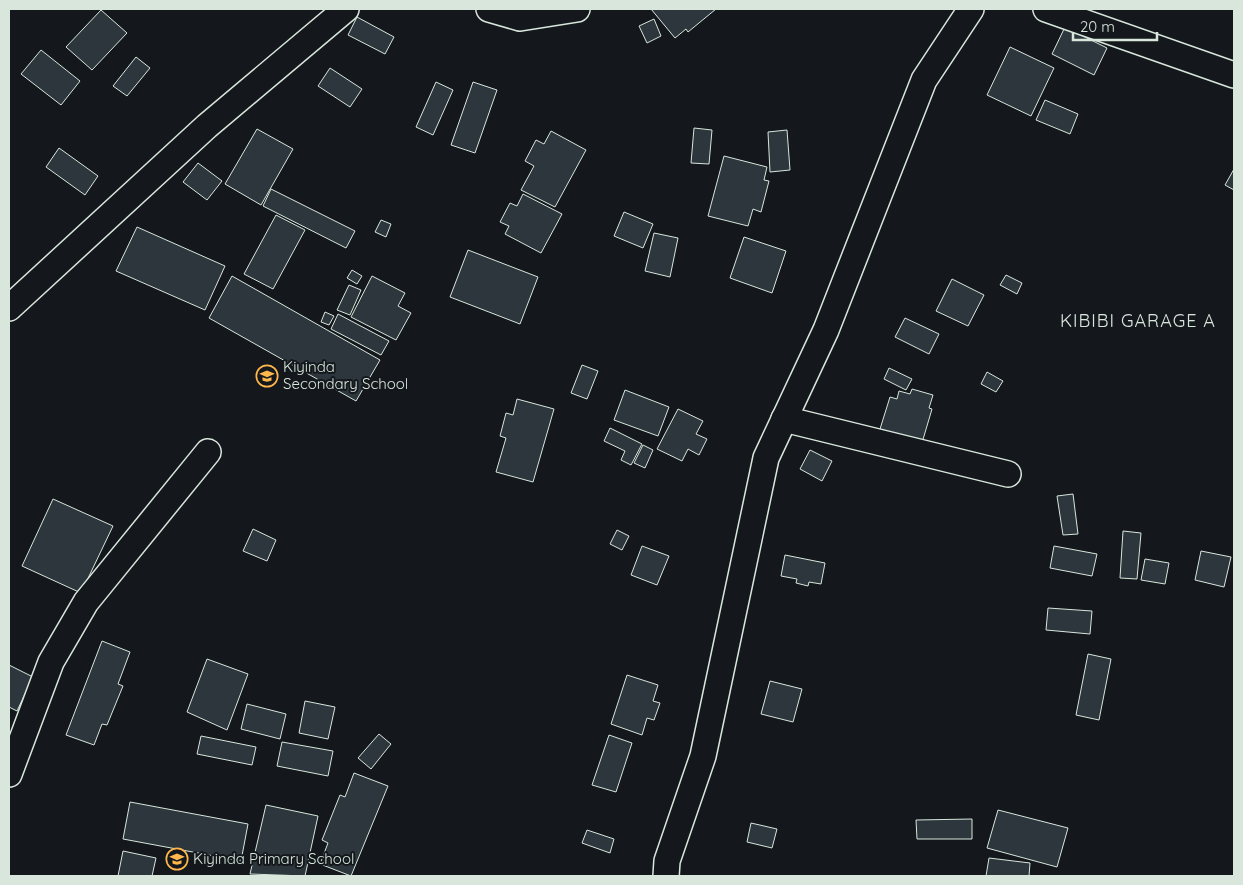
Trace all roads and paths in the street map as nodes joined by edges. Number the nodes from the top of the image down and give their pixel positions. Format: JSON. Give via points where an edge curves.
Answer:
{"nodes":[{"id":1,"x":346,"y":9,"type":"edge"},
{"id":2,"x":489,"y":9,"type":"edge"},
{"id":3,"x":578,"y":9,"type":"edge"},
{"id":4,"x":971,"y":9,"type":"edge"},
{"id":5,"x":1046,"y":9,"type":"edge"},
{"id":6,"x":1234,"y":76,"type":"edge"},
{"id":7,"x":9,"y":308,"type":"edge"},
{"id":8,"x":784,"y":419,"type":"junction"},
{"id":9,"x":208,"y":452,"type":"dead end"},
{"id":10,"x":1008,"y":474,"type":"dead end"},
{"id":11,"x":9,"y":774,"type":"edge"},
{"id":12,"x":666,"y":876,"type":"edge"}],
"edges":[{"from":1,"to":7,"type":"street","via":[[208,126]]},
{"from":2,"to":3,"type":"street","via":[[520,18]]},
{"from":4,"to":8,"type":"street","via":[[924,80],[826,330]]},
{"from":5,"to":6,"type":"street"},
{"from":8,"to":10,"type":"street"},
{"from":8,"to":12,"type":"street","via":[[766,458],[703,756],[667,861]]},
{"from":9,"to":11,"type":"street","via":[[86,602],[51,662]]}]}
